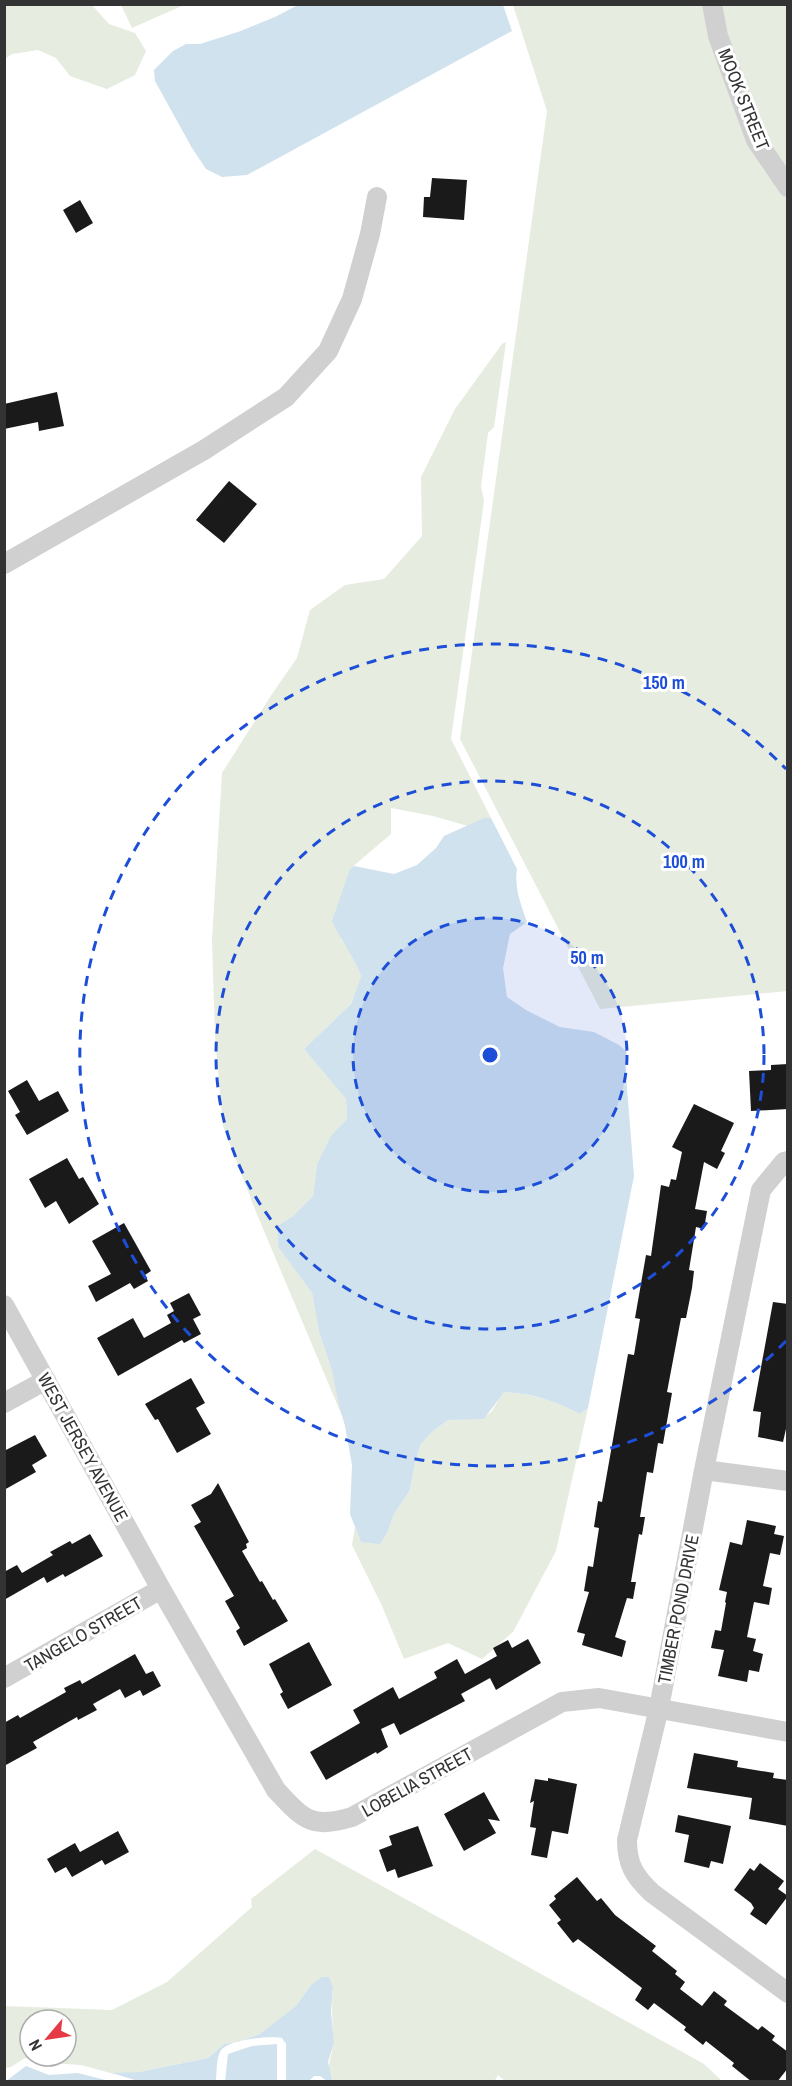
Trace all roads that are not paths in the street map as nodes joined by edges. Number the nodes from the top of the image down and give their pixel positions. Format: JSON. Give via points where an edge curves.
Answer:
{"nodes":[{"id":1,"x":712,"y":4,"type":"edge"},
{"id":2,"x":788,"y":188,"type":"edge"},
{"id":3,"x":377,"y":197,"type":"dead end"},
{"id":4,"x":4,"y":564,"type":"edge"},
{"id":5,"x":788,"y":1161,"type":"edge"},
{"id":6,"x":4,"y":1305,"type":"edge"},
{"id":7,"x":46,"y":1380,"type":"junction"},
{"id":8,"x":4,"y":1403,"type":"edge"},
{"id":9,"x":704,"y":1470,"type":"junction"},
{"id":10,"x":788,"y":1481,"type":"edge"},
{"id":11,"x":161,"y":1589,"type":"junction"},
{"id":12,"x":4,"y":1678,"type":"edge"},
{"id":13,"x":659,"y":1708,"type":"junction"},
{"id":14,"x":788,"y":1732,"type":"edge"},
{"id":15,"x":788,"y":1993,"type":"edge"}],
"edges":[{"from":1,"to":2,"type":"street","name":"MOOK STREET","via":[[718,36],[756,140]]},
{"from":3,"to":4,"type":"street","via":[[352,299],[328,351],[286,397],[204,450]]},
{"from":5,"to":9,"type":"street","name":"TIMBER POND DRIVE","via":[[761,1190]]},
{"from":6,"to":7,"type":"street","name":"WEST JERSEY AVENUE"},
{"from":7,"to":8,"type":"street"},
{"from":7,"to":11,"type":"street","name":"WEST JERSEY AVENUE"},
{"from":9,"to":10,"type":"street"},
{"from":9,"to":13,"type":"street","name":"TIMBER POND DRIVE"},
{"from":11,"to":12,"type":"street","name":"TANGELO STREET"},
{"from":11,"to":13,"type":"street","name":"LOBELIA STREET","via":[[276,1790],[296,1811],[315,1823],[352,1817],[562,1702],[599,1698]]},
{"from":13,"to":14,"type":"street","name":"LOBELIA STREET"},
{"from":13,"to":15,"type":"street","name":"TIMBER POND DRIVE","via":[[627,1840],[632,1870],[652,1893]]}]}
